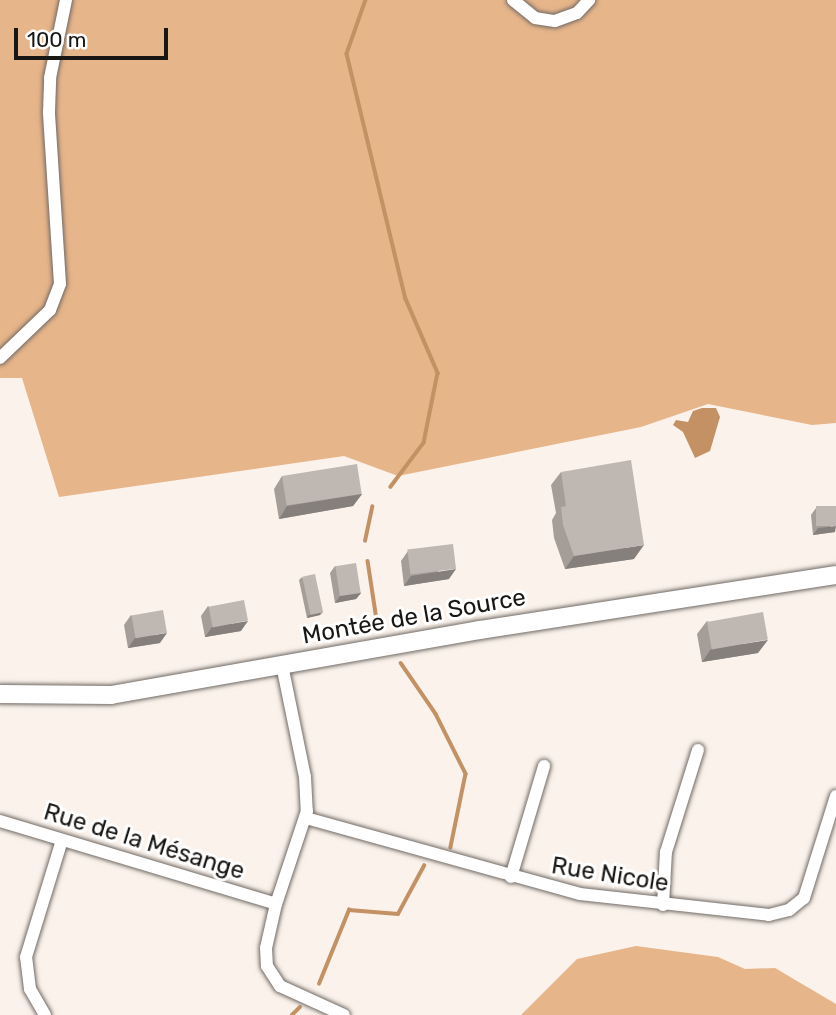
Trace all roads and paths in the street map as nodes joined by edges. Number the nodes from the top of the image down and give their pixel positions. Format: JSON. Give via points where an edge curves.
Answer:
{"nodes":[{"id":1,"x":66,"y":0,"type":"edge"},
{"id":2,"x":513,"y":0,"type":"edge"},
{"id":3,"x":589,"y":0,"type":"edge"},
{"id":4,"x":0,"y":358,"type":"edge"},
{"id":5,"x":836,"y":575,"type":"edge"},
{"id":6,"x":282,"y":665,"type":"junction"},
{"id":7,"x":0,"y":694,"type":"edge"},
{"id":8,"x":698,"y":750,"type":"dead end"},
{"id":9,"x":544,"y":766,"type":"dead end"},
{"id":10,"x":836,"y":796,"type":"edge"},
{"id":11,"x":306,"y":818,"type":"junction"},
{"id":12,"x":0,"y":821,"type":"edge"},
{"id":13,"x":62,"y":840,"type":"junction"},
{"id":14,"x":511,"y":877,"type":"junction"},
{"id":15,"x":276,"y":904,"type":"junction"},
{"id":16,"x":663,"y":905,"type":"junction"},
{"id":17,"x":45,"y":1015,"type":"edge"},
{"id":18,"x":344,"y":1015,"type":"edge"}],
"edges":[{"from":1,"to":4,"type":"street","via":[[50,78],[49,112],[60,284],[51,310]]},
{"from":2,"to":3,"type":"street","via":[[535,18],[555,21],[577,13]]},
{"from":5,"to":6,"type":"main road","name":"Montée de la Source","via":[[480,629]]},
{"from":6,"to":7,"type":"main road","name":"Montée de la Source","via":[[111,695]]},
{"from":6,"to":11,"type":"street","via":[[307,794]]},
{"from":8,"to":16,"type":"street","via":[[671,833]]},
{"from":9,"to":14,"type":"street"},
{"from":10,"to":16,"type":"street","name":"Rue Nicole","via":[[808,889],[798,905],[769,915]]},
{"from":11,"to":14,"type":"street","name":"Rue Nicole"},
{"from":11,"to":15,"type":"street"},
{"from":12,"to":13,"type":"street","name":"Rue de la Mésange"},
{"from":13,"to":15,"type":"street","name":"Rue de la Mésange"},
{"from":13,"to":17,"type":"street","via":[[26,957],[30,989]]},
{"from":14,"to":16,"type":"street","name":"Rue Nicole","via":[[602,899]]},
{"from":15,"to":18,"type":"street","via":[[266,948],[273,978],[297,997]]}]}
